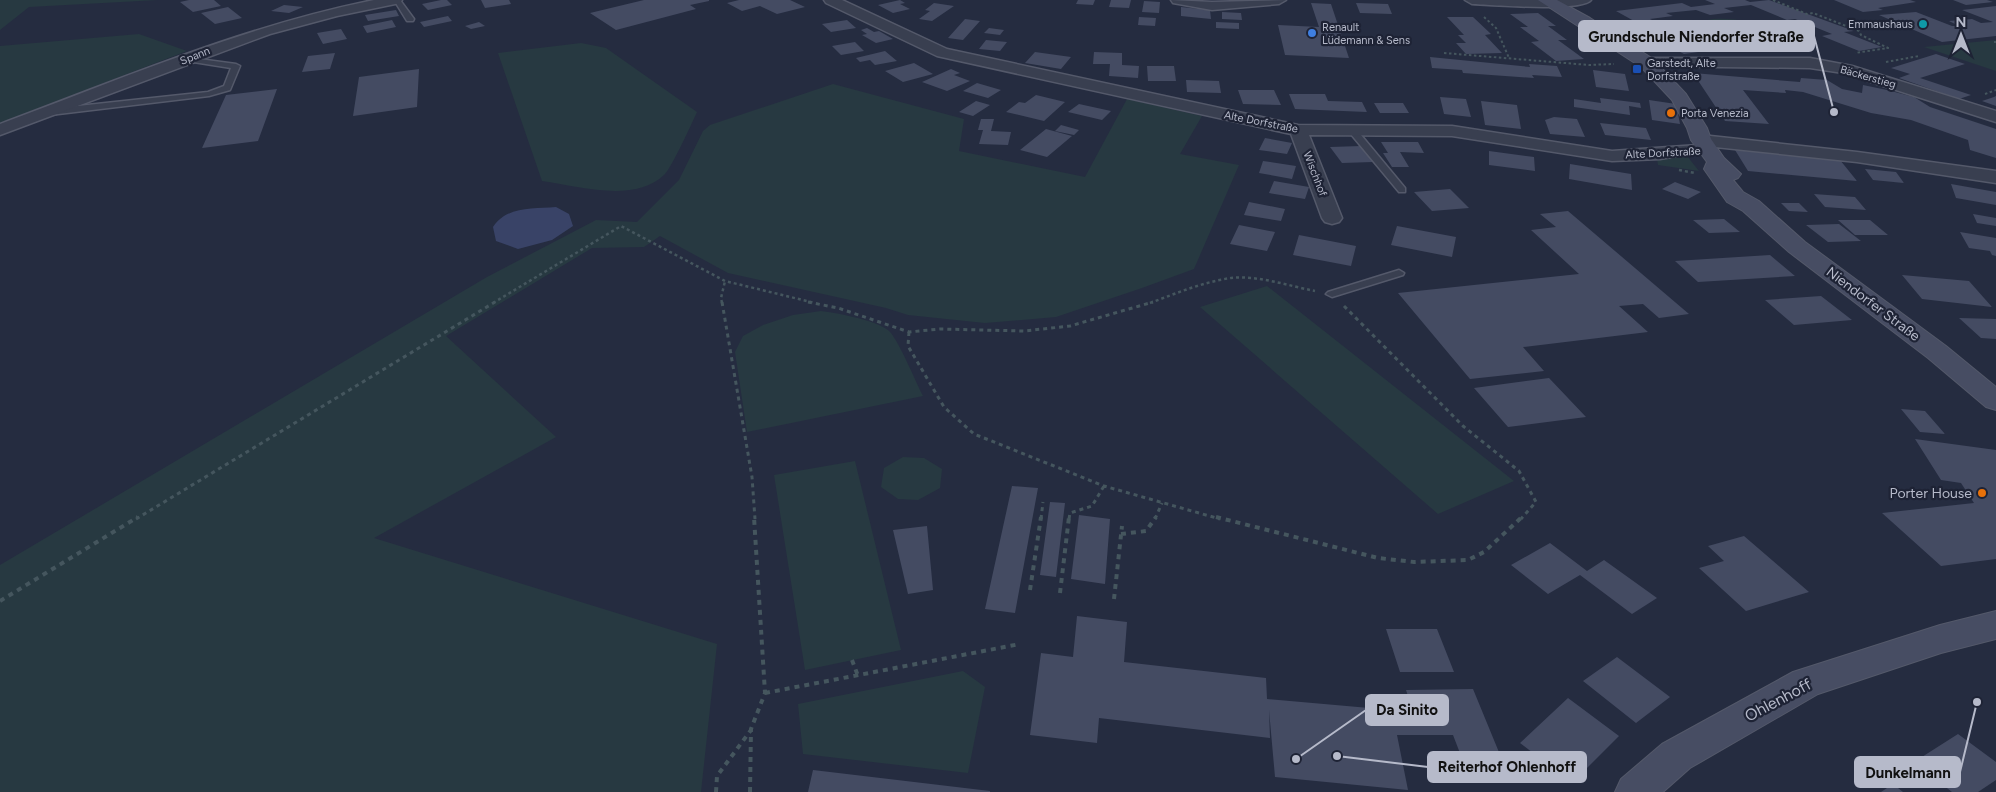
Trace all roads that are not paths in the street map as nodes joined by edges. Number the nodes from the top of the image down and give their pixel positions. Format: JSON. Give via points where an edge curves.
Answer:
{"nodes":[{"id":1,"x":396,"y":0,"type":"edge"},
{"id":2,"x":831,"y":0,"type":"edge"},
{"id":3,"x":1178,"y":0,"type":"edge"},
{"id":4,"x":1279,"y":0,"type":"edge"},
{"id":5,"x":1472,"y":0,"type":"edge"},
{"id":6,"x":1584,"y":0,"type":"edge"},
{"id":7,"x":1549,"y":2,"type":"edge"},
{"id":8,"x":410,"y":19,"type":"dead end"},
{"id":9,"x":188,"y":59,"type":"junction"},
{"id":10,"x":1647,"y":63,"type":"junction"},
{"id":11,"x":50,"y":112,"type":"junction"},
{"id":12,"x":1996,"y":116,"type":"edge"},
{"id":13,"x":0,"y":130,"type":"edge"},
{"id":14,"x":1298,"y":130,"type":"junction"},
{"id":15,"x":1353,"y":130,"type":"junction"},
{"id":16,"x":1708,"y":151,"type":"junction"},
{"id":17,"x":1996,"y":177,"type":"edge"},
{"id":18,"x":1402,"y":190,"type":"dead end"},
{"id":19,"x":1332,"y":218,"type":"dead end"},
{"id":20,"x":1399,"y":273,"type":"dead end"},
{"id":21,"x":1332,"y":294,"type":"road end"},
{"id":22,"x":1996,"y":401,"type":"edge"},
{"id":23,"x":1996,"y":625,"type":"edge"},
{"id":24,"x":1635,"y":792,"type":"edge"}],
"edges":[{"from":1,"to":8,"type":"lane"},
{"from":1,"to":9,"type":"street","name":"Spann","via":[[265,30]]},
{"from":2,"to":14,"type":"street","name":"Alte Dorfstraße","via":[[942,53]]},
{"from":3,"to":4,"type":"street","via":[[1212,6]]},
{"from":5,"to":7,"type":"street"},
{"from":6,"to":7,"type":"street"},
{"from":7,"to":10,"type":"main road","name":"Niendorfer Straße"},
{"from":9,"to":11,"type":"street","name":"Spann"},
{"from":9,"to":11,"type":"lane","via":[[236,66],[227,88],[209,94]]},
{"from":10,"to":12,"type":"street","name":"Bäckerstieg","via":[[1810,63],[1846,69]]},
{"from":10,"to":16,"type":"main road","name":"Niendorfer Straße","via":[[1680,98]]},
{"from":11,"to":13,"type":"street","name":"Spann"},
{"from":14,"to":15,"type":"street","name":"Alte Dorfstraße"},
{"from":14,"to":19,"type":"street","name":"Wischhof"},
{"from":15,"to":16,"type":"street","name":"Alte Dorfstraße","via":[[1452,131],[1612,156]]},
{"from":15,"to":18,"type":"lane"},
{"from":16,"to":17,"type":"street","name":"Alte Dorfstraße","via":[[1857,157]]},
{"from":16,"to":22,"type":"main road","name":"Niendorfer Straße","via":[[1714,169],[1736,197]]},
{"from":20,"to":21,"type":"lane"},
{"from":23,"to":24,"type":"main road","name":"Ohlenhoff","via":[[1940,638],[1806,683],[1676,756]]}]}
